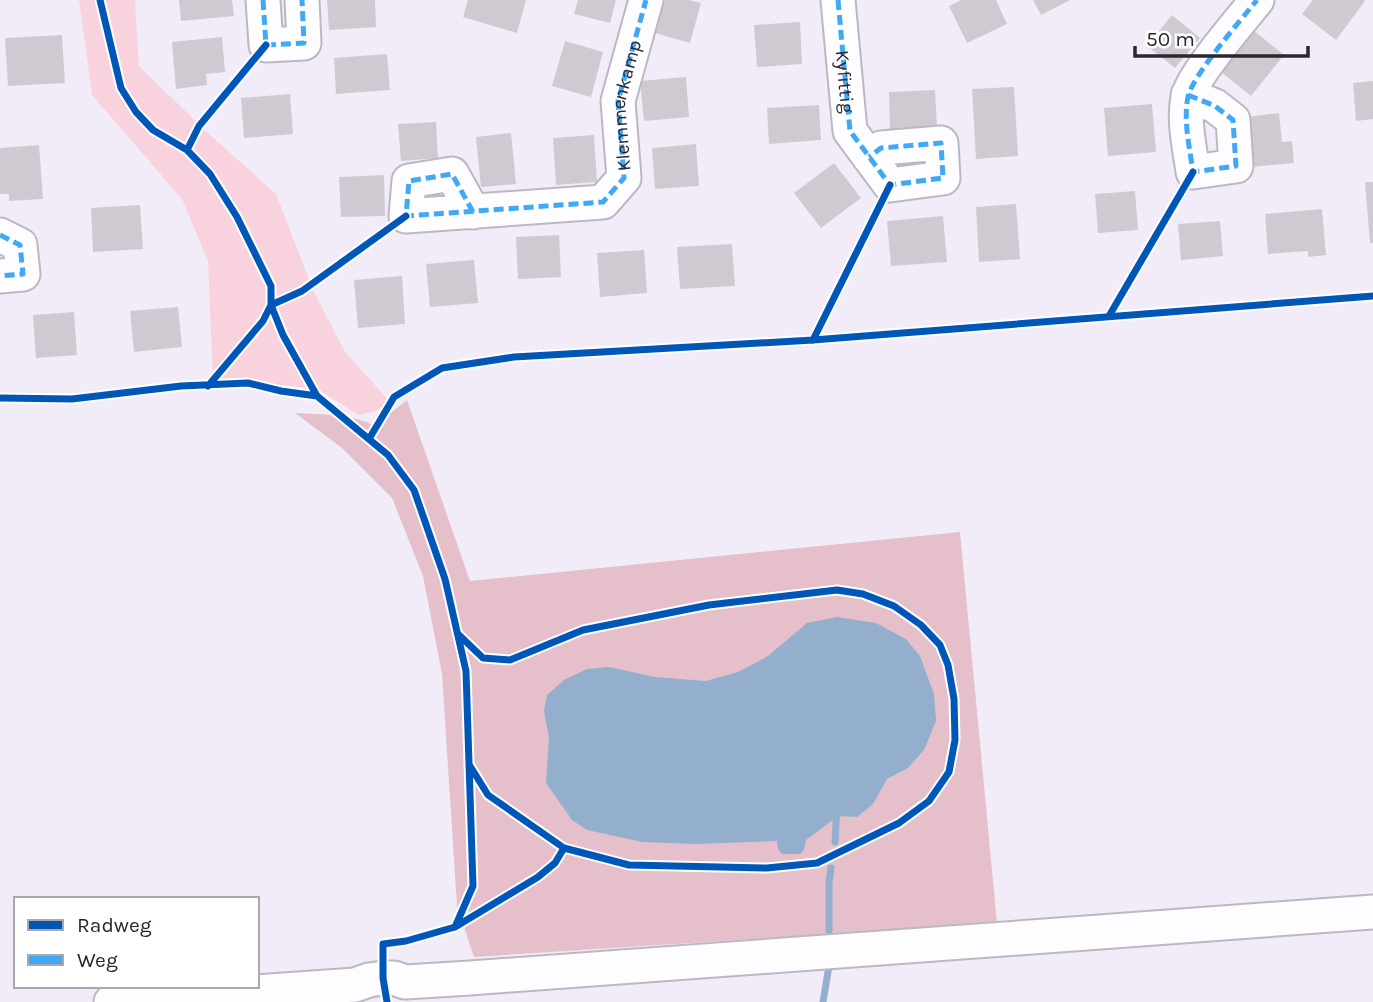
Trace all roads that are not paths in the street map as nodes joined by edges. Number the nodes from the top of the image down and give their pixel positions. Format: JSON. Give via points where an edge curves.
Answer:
{"nodes":[{"id":1,"x":263,"y":0,"type":"edge"},
{"id":2,"x":302,"y":0,"type":"edge"},
{"id":3,"x":646,"y":0,"type":"edge"},
{"id":4,"x":838,"y":0,"type":"edge"},
{"id":5,"x":1257,"y":0,"type":"edge"},
{"id":6,"x":1188,"y":95,"type":"dead end"},
{"id":7,"x":869,"y":157,"type":"dead end"},
{"id":8,"x":473,"y":212,"type":"dead end"},
{"id":9,"x":0,"y":235,"type":"edge"},
{"id":10,"x":0,"y":276,"type":"edge"},
{"id":11,"x":1373,"y":912,"type":"edge"},
{"id":12,"x":469,"y":990,"type":"edge"},
{"id":13,"x":111,"y":1002,"type":"edge"}],
"edges":[{"from":1,"to":2,"type":"street","via":[[266,45],[304,43]]},
{"from":3,"to":8,"type":"street","name":"Klemmenkamp","via":[[618,101],[624,178],[603,202]]},
{"from":4,"to":7,"type":"street","name":"Kyfittig","via":[[850,131]]},
{"from":5,"to":6,"type":"street"},
{"from":9,"to":10,"type":"street","via":[[20,245],[23,274]]},
{"from":11,"to":12,"type":"street"},
{"from":12,"to":13,"type":"street","via":[[405,982],[393,989],[368,992],[355,985]]}]}
